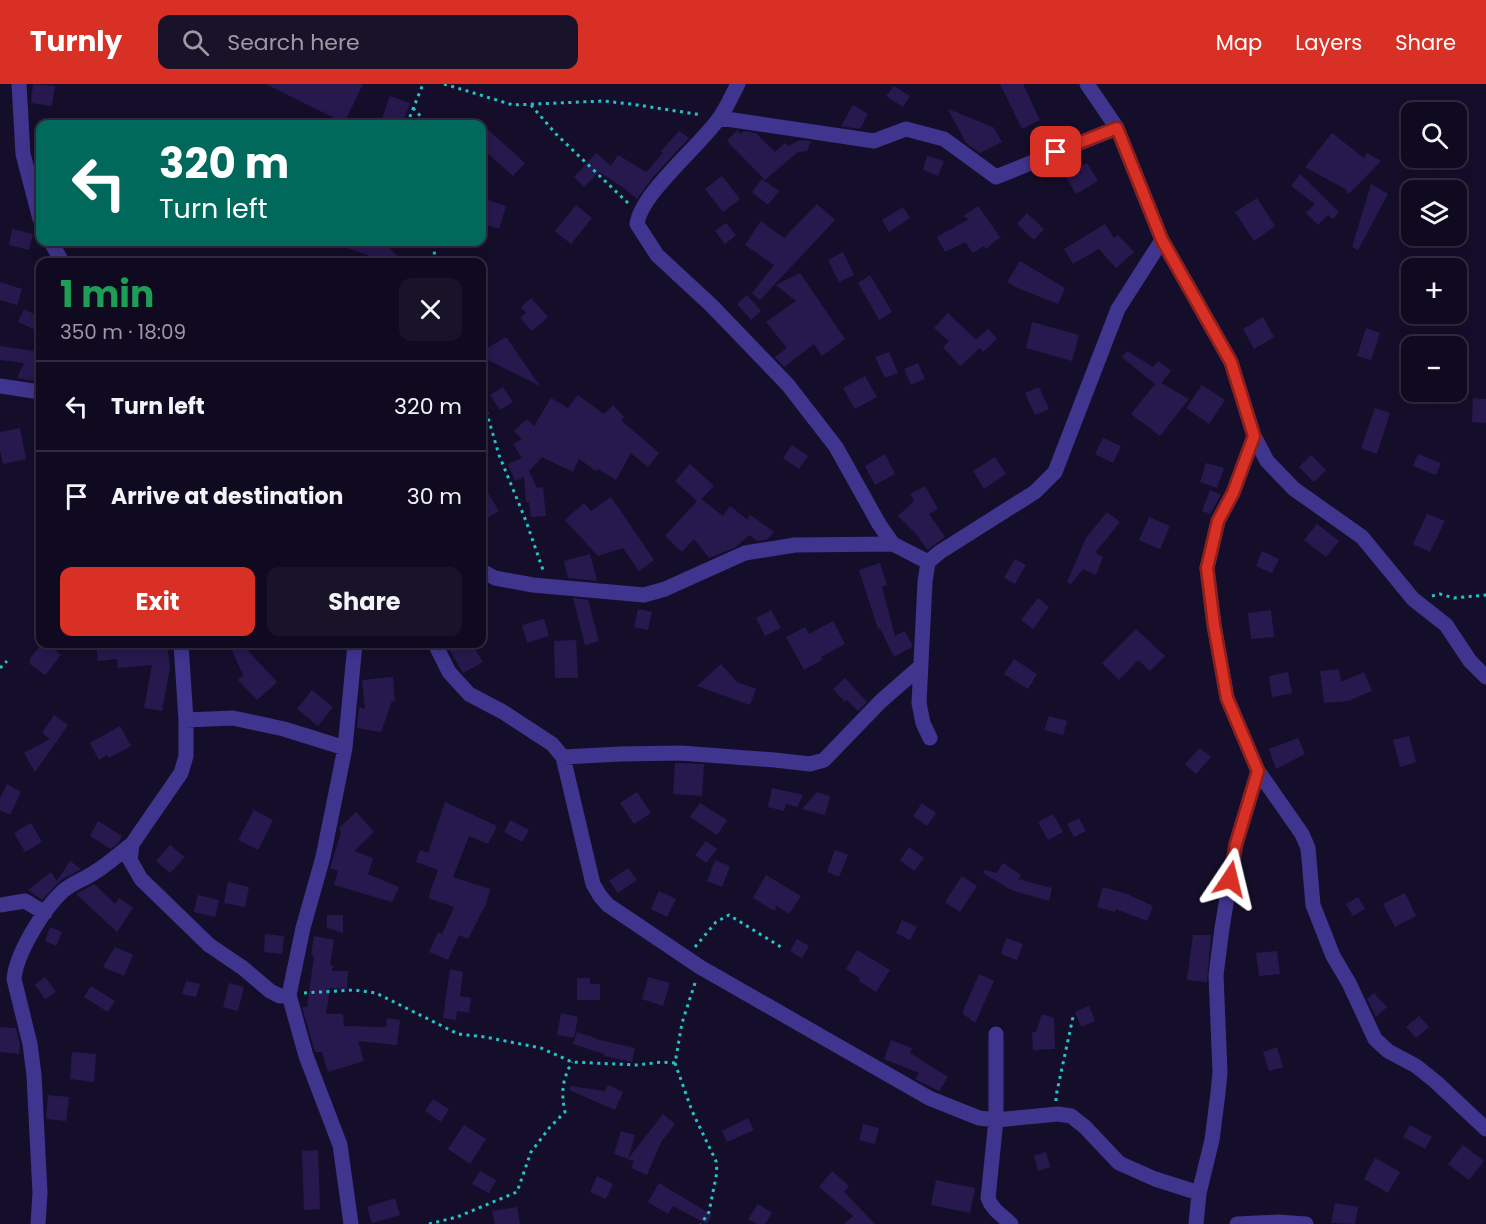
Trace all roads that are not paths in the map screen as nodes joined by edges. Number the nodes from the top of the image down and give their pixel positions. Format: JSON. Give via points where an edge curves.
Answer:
{"nodes":[{"id":1,"x":19,"y":84,"type":"edge"},
{"id":2,"x":738,"y":84,"type":"edge"},
{"id":3,"x":1087,"y":84,"type":"edge"},
{"id":4,"x":720,"y":118,"type":"junction"},
{"id":5,"x":1117,"y":128,"type":"junction"},
{"id":6,"x":36,"y":204,"type":"edge"},
{"id":7,"x":1162,"y":240,"type":"junction"},
{"id":8,"x":0,"y":386,"type":"edge"},
{"id":9,"x":36,"y":392,"type":"edge"},
{"id":10,"x":1254,"y":436,"type":"junction"},
{"id":11,"x":893,"y":544,"type":"junction"},
{"id":12,"x":928,"y":562,"type":"junction"},
{"id":13,"x":486,"y":573,"type":"edge"},
{"id":14,"x":181,"y":648,"type":"edge"},
{"id":15,"x":355,"y":648,"type":"edge"},
{"id":16,"x":437,"y":648,"type":"edge"},
{"id":17,"x":921,"y":666,"type":"junction"},
{"id":18,"x":1486,"y":677,"type":"edge"},
{"id":19,"x":186,"y":720,"type":"junction"},
{"id":20,"x":930,"y":738,"type":"dead end"},
{"id":21,"x":345,"y":748,"type":"junction"},
{"id":22,"x":563,"y":757,"type":"junction"},
{"id":23,"x":1258,"y":771,"type":"junction"},
{"id":24,"x":132,"y":844,"type":"junction"},
{"id":25,"x":0,"y":905,"type":"edge"},
{"id":26,"x":45,"y":913,"type":"junction"},
{"id":27,"x":289,"y":995,"type":"junction"},
{"id":28,"x":996,"y":1034,"type":"dead end"},
{"id":29,"x":996,"y":1120,"type":"junction"},
{"id":30,"x":1486,"y":1129,"type":"edge"},
{"id":31,"x":1198,"y":1193,"type":"junction"},
{"id":32,"x":38,"y":1224,"type":"edge"},
{"id":33,"x":351,"y":1224,"type":"edge"},
{"id":34,"x":1011,"y":1224,"type":"edge"},
{"id":35,"x":1196,"y":1224,"type":"edge"},
{"id":36,"x":1237,"y":1224,"type":"edge"},
{"id":37,"x":1306,"y":1224,"type":"edge"}],
"edges":[{"from":1,"to":6,"type":"street","via":[[23,154]]},
{"from":2,"to":4,"type":"street"},
{"from":3,"to":5,"type":"street"},
{"from":4,"to":5,"type":"street","via":[[874,141],[906,129],[944,139],[996,177]]},
{"from":4,"to":11,"type":"street","via":[[638,213],[637,224],[657,255],[788,385],[836,447]]},
{"from":5,"to":7,"type":"street"},
{"from":7,"to":10,"type":"street","via":[[1231,362]]},
{"from":7,"to":12,"type":"street","via":[[1118,309],[1054,472],[1035,492]]},
{"from":8,"to":9,"type":"street"},
{"from":10,"to":18,"type":"street","via":[[1267,461],[1294,489],[1362,537],[1413,599],[1446,625]]},
{"from":10,"to":23,"type":"street","via":[[1218,521],[1207,568],[1227,698]]},
{"from":11,"to":12,"type":"street"},
{"from":11,"to":13,"type":"street","via":[[795,545],[745,553],[644,595],[549,587]]},
{"from":12,"to":17,"type":"street"},
{"from":14,"to":19,"type":"street"},
{"from":15,"to":21,"type":"street"},
{"from":16,"to":22,"type":"street","via":[[449,672],[469,694],[552,744]]},
{"from":17,"to":20,"type":"street","via":[[919,703]]},
{"from":17,"to":22,"type":"street","via":[[824,760],[810,764],[681,753]]},
{"from":19,"to":21,"type":"street","via":[[233,718]]},
{"from":19,"to":24,"type":"street","via":[[186,756],[181,773]]},
{"from":21,"to":27,"type":"street"},
{"from":22,"to":29,"type":"street","via":[[593,884],[608,905],[694,962],[929,1098],[979,1118]]},
{"from":23,"to":30,"type":"street","via":[[1302,834],[1308,848],[1313,905],[1333,956],[1375,1039],[1436,1082]]},
{"from":23,"to":31,"type":"street","via":[[1236,844],[1221,928],[1216,975],[1220,1072],[1212,1140]]},
{"from":24,"to":26,"type":"street","via":[[97,871],[63,890]]},
{"from":24,"to":27,"type":"street","via":[[130,860],[134,871],[209,945],[270,991]]},
{"from":25,"to":26,"type":"street","via":[[25,901]]},
{"from":26,"to":32,"type":"street","via":[[17,962],[14,979],[34,1075]]},
{"from":27,"to":33,"type":"street","via":[[306,1056],[340,1145]]},
{"from":28,"to":29,"type":"street"},
{"from":29,"to":31,"type":"street","via":[[1071,1116],[1119,1163]]},
{"from":29,"to":34,"type":"street","via":[[988,1198],[995,1211]]},
{"from":31,"to":35,"type":"street"},
{"from":36,"to":37,"type":"street"}]}
